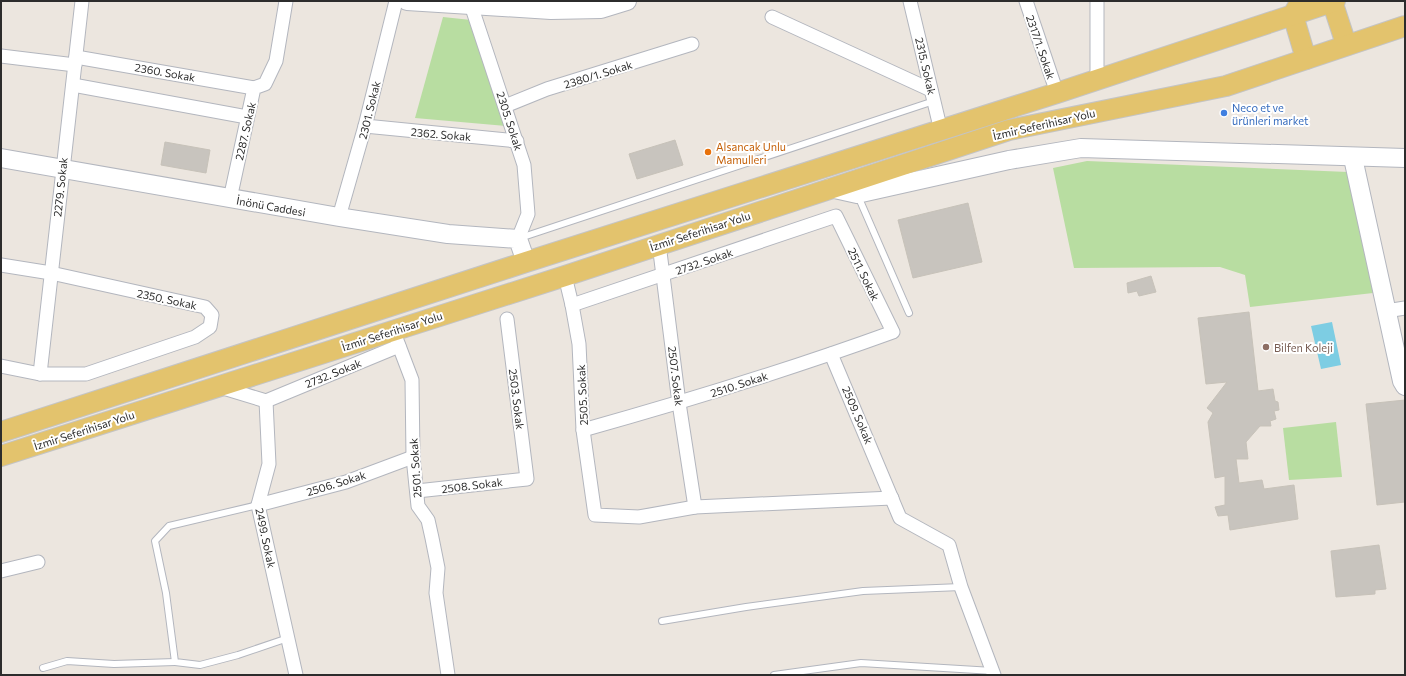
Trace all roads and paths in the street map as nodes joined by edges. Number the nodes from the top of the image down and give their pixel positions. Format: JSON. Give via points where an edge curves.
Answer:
{"nodes":[{"id":1,"x":82,"y":1,"type":"edge"},
{"id":2,"x":286,"y":1,"type":"edge"},
{"id":3,"x":396,"y":1,"type":"edge"},
{"id":4,"x":407,"y":1,"type":"edge"},
{"id":5,"x":627,"y":1,"type":"edge"},
{"id":6,"x":910,"y":1,"type":"edge"},
{"id":7,"x":1026,"y":1,"type":"edge"},
{"id":8,"x":1097,"y":1,"type":"edge"},
{"id":9,"x":1333,"y":1,"type":"edge"},
{"id":10,"x":471,"y":5,"type":"junction"},
{"id":11,"x":1297,"y":8,"type":"edge"},
{"id":12,"x":772,"y":17,"type":"dead end"},
{"id":13,"x":1405,"y":26,"type":"edge"},
{"id":14,"x":692,"y":44,"type":"dead end"},
{"id":15,"x":1346,"y":44,"type":"junction"},
{"id":16,"x":1,"y":56,"type":"edge"},
{"id":17,"x":1306,"y":58,"type":"junction"},
{"id":18,"x":76,"y":61,"type":"junction"},
{"id":19,"x":1097,"y":80,"type":"junction"},
{"id":20,"x":73,"y":85,"type":"junction"},
{"id":21,"x":254,"y":88,"type":"junction"},
{"id":22,"x":1057,"y":93,"type":"junction"},
{"id":23,"x":933,"y":95,"type":"junction"},
{"id":24,"x":505,"y":106,"type":"junction"},
{"id":25,"x":248,"y":117,"type":"junction"},
{"id":26,"x":365,"y":126,"type":"junction"},
{"id":27,"x":942,"y":131,"type":"junction"},
{"id":28,"x":517,"y":141,"type":"junction"},
{"id":29,"x":1,"y":158,"type":"edge"},
{"id":30,"x":1353,"y":158,"type":"junction"},
{"id":31,"x":1405,"y":158,"type":"edge"},
{"id":32,"x":62,"y":169,"type":"junction"},
{"id":33,"x":830,"y":188,"type":"junction"},
{"id":34,"x":857,"y":194,"type":"junction"},
{"id":35,"x":230,"y":199,"type":"junction"},
{"id":36,"x":836,"y":216,"type":"joint"},
{"id":37,"x":339,"y":217,"type":"junction"},
{"id":38,"x":518,"y":239,"type":"junction"},
{"id":39,"x":659,"y":244,"type":"junction"},
{"id":40,"x":526,"y":262,"type":"junction"},
{"id":41,"x":1,"y":265,"type":"edge"},
{"id":42,"x":51,"y":273,"type":"junction"},
{"id":43,"x":663,"y":275,"type":"junction"},
{"id":44,"x":565,"y":276,"type":"junction"},
{"id":45,"x":572,"y":305,"type":"junction"},
{"id":46,"x":1400,"y":310,"type":"edge"},
{"id":47,"x":909,"y":313,"type":"dead end"},
{"id":48,"x":507,"y":319,"type":"dead end"},
{"id":49,"x":892,"y":332,"type":"joint"},
{"id":50,"x":396,"y":338,"type":"junction"},
{"id":51,"x":832,"y":354,"type":"junction"},
{"id":52,"x":1,"y":366,"type":"edge"},
{"id":53,"x":40,"y":374,"type":"junction"},
{"id":54,"x":219,"y":386,"type":"junction"},
{"id":55,"x":1405,"y":386,"type":"edge"},
{"id":56,"x":266,"y":400,"type":"junction"},
{"id":57,"x":679,"y":403,"type":"junction"},
{"id":58,"x":583,"y":430,"type":"junction"},
{"id":59,"x":1,"y":432,"type":"edge"},
{"id":60,"x":1,"y":456,"type":"edge"},
{"id":61,"x":413,"y":457,"type":"junction"},
{"id":62,"x":527,"y":479,"type":"joint"},
{"id":63,"x":417,"y":491,"type":"junction"},
{"id":64,"x":892,"y":498,"type":"junction"},
{"id":65,"x":258,"y":506,"type":"junction"},
{"id":66,"x":695,"y":507,"type":"junction"},
{"id":67,"x":38,"y":562,"type":"dead end"},
{"id":68,"x":1,"y":571,"type":"edge"},
{"id":69,"x":961,"y":587,"type":"junction"},
{"id":70,"x":662,"y":622,"type":"dead end"},
{"id":71,"x":288,"y":638,"type":"junction"},
{"id":72,"x":175,"y":662,"type":"junction"},
{"id":73,"x":43,"y":668,"type":"dead end"},
{"id":74,"x":993,"y":673,"type":"edge"},
{"id":75,"x":296,"y":675,"type":"edge"},
{"id":76,"x":448,"y":675,"type":"edge"},
{"id":77,"x":774,"y":675,"type":"edge"}],
"edges":[{"from":1,"to":18,"type":"street","name":"2279. Sokak"},
{"from":2,"to":21,"type":"street","name":"2287. Sokak","via":[[276,61],[265,84]]},
{"from":3,"to":26,"type":"street","name":"2301. Sokak"},
{"from":4,"to":10,"type":"street"},
{"from":5,"to":10,"type":"street","via":[[601,9],[551,10]]},
{"from":6,"to":23,"type":"street","name":"2315. Sokak"},
{"from":7,"to":22,"type":"street","name":"2317/1. Sokak"},
{"from":8,"to":19,"type":"street"},
{"from":9,"to":11,"type":"main road","name":"İzmir Seferihisar Yolu"},
{"from":9,"to":15,"type":"main road"},
{"from":10,"to":24,"type":"street","name":"2305. Sokak"},
{"from":11,"to":17,"type":"main road"},
{"from":11,"to":19,"type":"main road","name":"İzmir Seferihisar Yolu"},
{"from":12,"to":23,"type":"street"},
{"from":13,"to":15,"type":"main road","name":"İzmir Seferihisar Yolu"},
{"from":14,"to":24,"type":"street","name":"2380/1. Sokak","via":[[546,89]]},
{"from":15,"to":17,"type":"main road","name":"İzmir Seferihisar Yolu"},
{"from":16,"to":18,"type":"street","name":"2360. Sokak"},
{"from":17,"to":33,"type":"main road","name":"İzmir Seferihisar Yolu","via":[[1226,86],[1009,130]]},
{"from":18,"to":20,"type":"street","name":"2279. Sokak"},
{"from":18,"to":21,"type":"street","name":"2360. Sokak"},
{"from":19,"to":22,"type":"main road","name":"İzmir Seferihisar Yolu"},
{"from":20,"to":25,"type":"street"},
{"from":20,"to":32,"type":"street","name":"2279. Sokak"},
{"from":21,"to":25,"type":"street","name":"2287. Sokak"},
{"from":22,"to":27,"type":"main road","name":"İzmir Seferihisar Yolu"},
{"from":23,"to":27,"type":"street","name":"2315. Sokak"},
{"from":23,"to":38,"type":"lane"},
{"from":24,"to":28,"type":"street","name":"2305. Sokak"},
{"from":25,"to":35,"type":"street","name":"2287. Sokak"},
{"from":26,"to":28,"type":"street","name":"2362. Sokak"},
{"from":26,"to":37,"type":"street","name":"2301. Sokak"},
{"from":27,"to":40,"type":"main road","name":"İzmir Seferihisar Yolu"},
{"from":28,"to":38,"type":"street","name":"2305. Sokak","via":[[524,165],[528,214]]},
{"from":29,"to":32,"type":"street","name":"İnönü Caddesi"},
{"from":30,"to":31,"type":"street"},
{"from":30,"to":34,"type":"street","via":[[1081,148],[1009,160]]},
{"from":30,"to":46,"type":"street"},
{"from":32,"to":35,"type":"street","name":"İnönü Caddesi"},
{"from":32,"to":42,"type":"street","name":"2279. Sokak"},
{"from":33,"to":34,"type":"street"},
{"from":33,"to":39,"type":"main road","name":"İzmir Seferihisar Yolu"},
{"from":34,"to":47,"type":"lane"},
{"from":35,"to":37,"type":"street","name":"İnönü Caddesi"},
{"from":36,"to":43,"type":"street","name":"2732. Sokak"},
{"from":36,"to":49,"type":"street","name":"2511. Sokak"},
{"from":37,"to":38,"type":"street","name":"İnönü Caddesi","via":[[448,234]]},
{"from":38,"to":40,"type":"street"},
{"from":39,"to":43,"type":"street","name":"2507. Sokak"},
{"from":39,"to":44,"type":"main road","name":"İzmir Seferihisar Yolu"},
{"from":40,"to":59,"type":"main road","name":"İzmir Seferihisar Yolu"},
{"from":41,"to":42,"type":"street","name":"2350. Sokak"},
{"from":42,"to":53,"type":"street","name":"2279. Sokak"},
{"from":42,"to":53,"type":"street","name":"2350. Sokak","via":[[205,307],[212,315],[210,327],[195,337],[86,374]]},
{"from":43,"to":45,"type":"street","name":"2732. Sokak"},
{"from":43,"to":57,"type":"street","name":"2507. Sokak"},
{"from":44,"to":45,"type":"street","name":"2505. Sokak"},
{"from":44,"to":50,"type":"main road","name":"İzmir Seferihisar Yolu"},
{"from":45,"to":58,"type":"street","name":"2505. Sokak","via":[[579,344]]},
{"from":46,"to":55,"type":"street","via":[[1402,381]]},
{"from":48,"to":62,"type":"street","name":"2503. Sokak"},
{"from":49,"to":51,"type":"street","name":"2510. Sokak"},
{"from":50,"to":54,"type":"main road","name":"İzmir Seferihisar Yolu"},
{"from":50,"to":56,"type":"street","name":"2732. Sokak"},
{"from":50,"to":61,"type":"street","name":"2501. Sokak","via":[[412,380]]},
{"from":51,"to":57,"type":"street","name":"2510. Sokak"},
{"from":51,"to":64,"type":"street","name":"2509. Sokak"},
{"from":52,"to":53,"type":"street"},
{"from":54,"to":56,"type":"street"},
{"from":54,"to":60,"type":"main road","name":"İzmir Seferihisar Yolu"},
{"from":56,"to":65,"type":"street","name":"2499. Sokak","via":[[269,464]]},
{"from":57,"to":58,"type":"street","name":"2510. Sokak"},
{"from":57,"to":66,"type":"street","name":"2507. Sokak"},
{"from":58,"to":66,"type":"street","name":"2505. Sokak","via":[[595,515],[640,517]]},
{"from":61,"to":63,"type":"street","name":"2501. Sokak"},
{"from":61,"to":65,"type":"street","name":"2506. Sokak","via":[[346,482]]},
{"from":62,"to":63,"type":"street","name":"2508. Sokak"},
{"from":63,"to":76,"type":"street","name":"2501. Sokak","via":[[418,506],[428,520],[438,568],[436,593]]},
{"from":64,"to":66,"type":"street"},
{"from":64,"to":69,"type":"street","name":"2509. Sokak","via":[[900,518],[949,545]]},
{"from":65,"to":71,"type":"street","name":"2499. Sokak"},
{"from":65,"to":72,"type":"lane","via":[[169,526],[155,541],[166,593]]},
{"from":67,"to":68,"type":"street"},
{"from":69,"to":70,"type":"lane","via":[[864,591],[746,607]]},
{"from":69,"to":74,"type":"street","name":"2509. Sokak"},
{"from":71,"to":72,"type":"lane","via":[[238,656],[200,665]]},
{"from":71,"to":75,"type":"street","name":"2499. Sokak"},
{"from":72,"to":73,"type":"lane","via":[[114,664],[67,661]]},
{"from":74,"to":77,"type":"lane","via":[[861,663]]}]}
